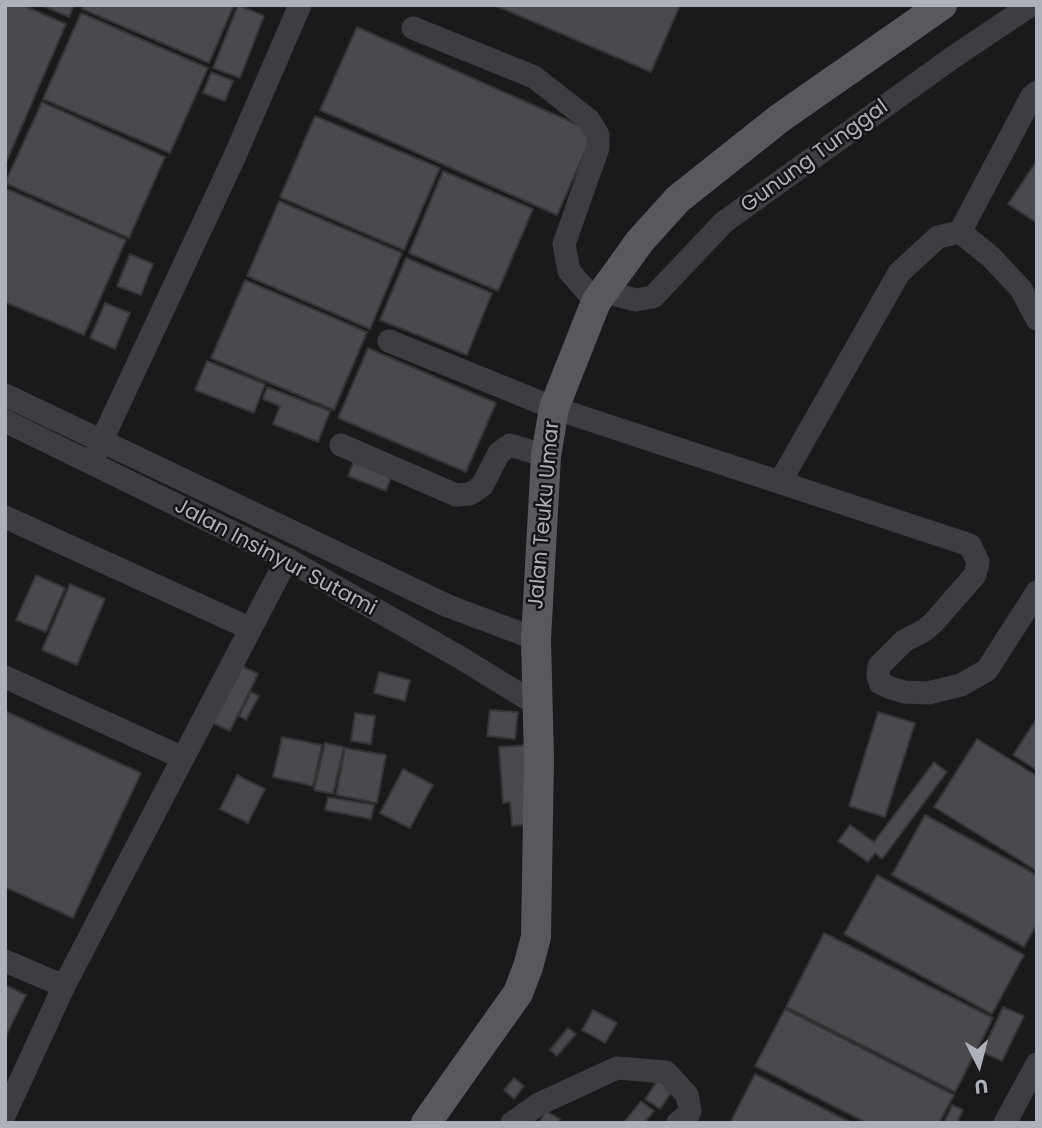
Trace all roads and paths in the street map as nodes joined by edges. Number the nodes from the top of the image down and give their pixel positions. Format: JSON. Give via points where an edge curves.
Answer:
{"nodes":[{"id":1,"x":300,"y":5,"type":"edge"},
{"id":2,"x":942,"y":5,"type":"edge"},
{"id":3,"x":1031,"y":5,"type":"edge"},
{"id":4,"x":413,"y":28,"type":"dead end"},
{"id":5,"x":1037,"y":92,"type":"edge"},
{"id":6,"x":960,"y":232,"type":"junction"},
{"id":7,"x":600,"y":297,"type":"junction"},
{"id":8,"x":1037,"y":319,"type":"edge"},
{"id":9,"x":390,"y":341,"type":"dead end"},
{"id":10,"x":5,"y":395,"type":"edge"},
{"id":11,"x":554,"y":408,"type":"junction"},
{"id":12,"x":5,"y":421,"type":"edge"},
{"id":13,"x":101,"y":441,"type":"junction"},
{"id":14,"x":341,"y":444,"type":"dead end"},
{"id":15,"x":546,"y":456,"type":"junction"},
{"id":16,"x":92,"y":463,"type":"junction"},
{"id":17,"x":780,"y":482,"type":"junction"},
{"id":18,"x":5,"y":517,"type":"edge"},
{"id":19,"x":287,"y":559,"type":"junction"},
{"id":20,"x":1037,"y":592,"type":"edge"},
{"id":21,"x":249,"y":628,"type":"junction"},
{"id":22,"x":536,"y":639,"type":"junction"},
{"id":23,"x":5,"y":677,"type":"edge"},
{"id":24,"x":539,"y":706,"type":"junction"},
{"id":25,"x":183,"y":758,"type":"junction"},
{"id":26,"x":5,"y":961,"type":"edge"},
{"id":27,"x":64,"y":986,"type":"junction"},
{"id":28,"x":1037,"y":1064,"type":"edge"},
{"id":29,"x":5,"y":1114,"type":"edge"},
{"id":30,"x":426,"y":1123,"type":"edge"},
{"id":31,"x":512,"y":1123,"type":"edge"},
{"id":32,"x":678,"y":1123,"type":"edge"},
{"id":33,"x":1005,"y":1123,"type":"edge"}],
"edges":[{"from":1,"to":13,"type":"street"},
{"from":2,"to":7,"type":"main road","name":"Jalan Teuku Umar","via":[[780,118],[678,199],[640,241]]},
{"from":3,"to":7,"type":"street","name":"Gunung Tunggal","via":[[724,222],[653,297]]},
{"from":4,"to":7,"type":"street","via":[[534,77],[589,120],[598,135],[598,148],[565,244],[569,271]]},
{"from":5,"to":6,"type":"street"},
{"from":6,"to":8,"type":"street","via":[[1021,289]]},
{"from":6,"to":17,"type":"street","via":[[938,237],[899,273]]},
{"from":7,"to":11,"type":"main road","name":"Jalan Teuku Umar"},
{"from":9,"to":11,"type":"street"},
{"from":10,"to":13,"type":"street","name":"Jalan Insinyur Sutami"},
{"from":11,"to":15,"type":"main road","name":"Jalan Teuku Umar"},
{"from":11,"to":17,"type":"street"},
{"from":12,"to":16,"type":"street","name":"Jalan Insinyur Sutami"},
{"from":13,"to":16,"type":"street"},
{"from":13,"to":22,"type":"street","name":"Jalan Insinyur Sutami","via":[[448,606]]},
{"from":14,"to":15,"type":"street","via":[[456,495],[470,494],[482,486],[499,453],[510,445]]},
{"from":15,"to":22,"type":"main road","name":"Jalan Teuku Umar"},
{"from":16,"to":19,"type":"street","name":"Jalan Insinyur Sutami"},
{"from":17,"to":20,"type":"street","via":[[970,545],[978,562],[975,575],[934,622],[904,641],[879,666],[880,683],[891,688],[928,693],[961,685],[987,670]]},
{"from":18,"to":21,"type":"street"},
{"from":19,"to":21,"type":"street"},
{"from":19,"to":24,"type":"street","name":"Jalan Insinyur Sutami"},
{"from":21,"to":25,"type":"street"},
{"from":22,"to":24,"type":"main road","name":"Jalan Teuku Umar"},
{"from":23,"to":25,"type":"street"},
{"from":24,"to":30,"type":"main road","name":"Jalan Teuku Umar","via":[[536,937],[528,967],[518,993]]},
{"from":25,"to":27,"type":"street"},
{"from":26,"to":27,"type":"street"},
{"from":27,"to":29,"type":"street"},
{"from":28,"to":33,"type":"street"},
{"from":31,"to":32,"type":"street","via":[[539,1104],[617,1068],[666,1072],[687,1095],[689,1114]]}]}
